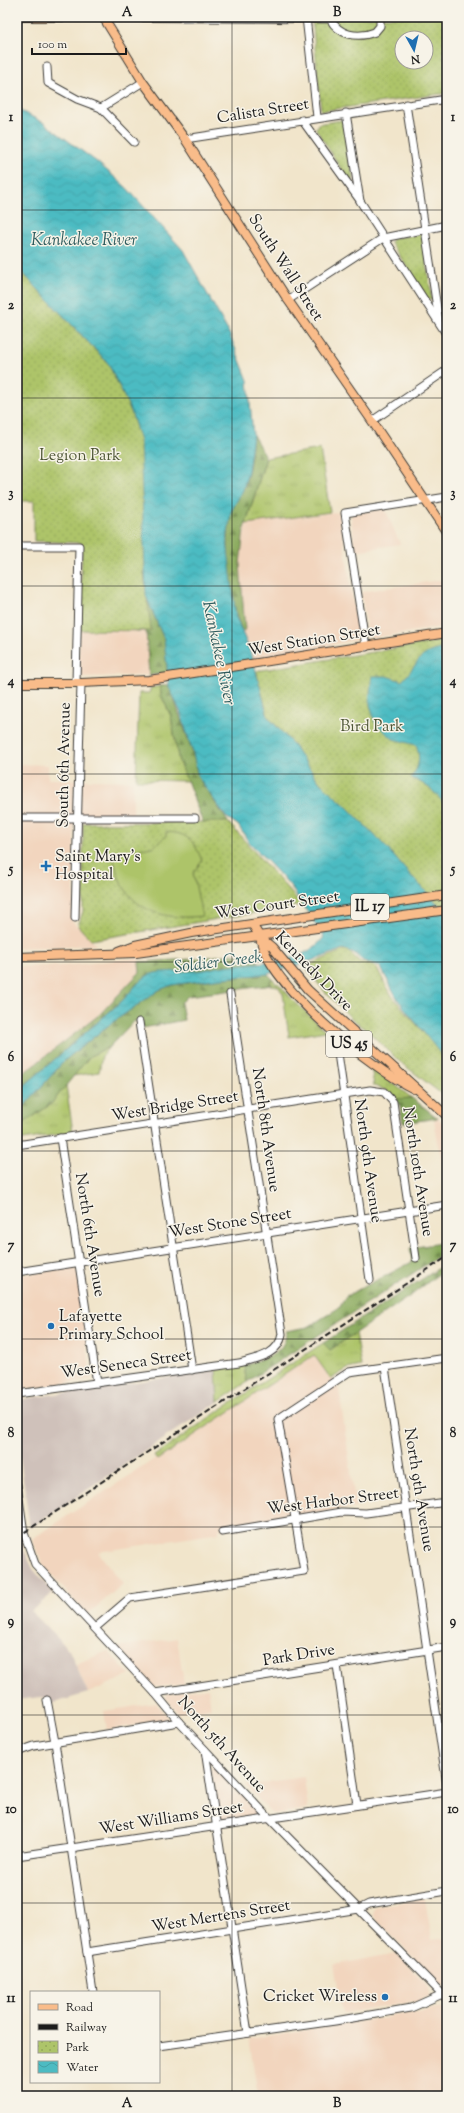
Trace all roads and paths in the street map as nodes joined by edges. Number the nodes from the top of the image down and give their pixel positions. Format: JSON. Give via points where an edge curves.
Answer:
{"nodes":[{"id":1,"x":17,"y":17,"type":"edge"},
{"id":2,"x":83,"y":17,"type":"edge"},
{"id":3,"x":103,"y":17,"type":"edge"},
{"id":4,"x":195,"y":17,"type":"edge"},
{"id":5,"x":306,"y":17,"type":"edge"},
{"id":6,"x":380,"y":17,"type":"edge"},
{"id":7,"x":331,"y":18,"type":"edge"},
{"id":8,"x":47,"y":67,"type":"dead end"},
{"id":9,"x":143,"y":82,"type":"junction"},
{"id":10,"x":447,"y":99,"type":"edge"},
{"id":11,"x":406,"y":104,"type":"junction"},
{"id":12,"x":101,"y":108,"type":"junction"},
{"id":13,"x":346,"y":113,"type":"junction"},
{"id":14,"x":317,"y":117,"type":"junction"},
{"id":15,"x":302,"y":120,"type":"junction"},
{"id":16,"x":184,"y":139,"type":"junction"},
{"id":17,"x":134,"y":142,"type":"dead end"},
{"id":18,"x":360,"y":201,"type":"junction"},
{"id":19,"x":447,"y":225,"type":"edge"},
{"id":20,"x":425,"y":229,"type":"junction"},
{"id":21,"x":383,"y":238,"type":"junction"},
{"id":22,"x":288,"y":300,"type":"junction"},
{"id":23,"x":439,"y":324,"type":"junction"},
{"id":24,"x":447,"y":335,"type":"edge"},
{"id":25,"x":447,"y":370,"type":"edge"},
{"id":26,"x":372,"y":421,"type":"junction"},
{"id":27,"x":447,"y":497,"type":"edge"},
{"id":28,"x":425,"y":501,"type":"junction"},
{"id":29,"x":447,"y":533,"type":"edge"},
{"id":30,"x":17,"y":546,"type":"edge"},
{"id":31,"x":447,"y":633,"type":"edge"},
{"id":32,"x":366,"y":647,"type":"junction"},
{"id":33,"x":17,"y":683,"type":"edge"},
{"id":34,"x":78,"y":683,"type":"junction"},
{"id":35,"x":17,"y":818,"type":"edge"},
{"id":36,"x":78,"y":818,"type":"junction"},
{"id":37,"x":195,"y":818,"type":"dead end"},
{"id":38,"x":447,"y":895,"type":"edge"},
{"id":39,"x":447,"y":910,"type":"edge"},
{"id":40,"x":75,"y":918,"type":"dead end"},
{"id":41,"x":252,"y":924,"type":"junction"},
{"id":42,"x":260,"y":937,"type":"junction"},
{"id":43,"x":113,"y":953,"type":"junction"},
{"id":44,"x":17,"y":957,"type":"edge"},
{"id":45,"x":230,"y":994,"type":"dead end"},
{"id":46,"x":138,"y":1022,"type":"dead end"},
{"id":47,"x":337,"y":1046,"type":"dead end"},
{"id":48,"x":418,"y":1091,"type":"junction"},
{"id":49,"x":384,"y":1092,"type":"joint"},
{"id":50,"x":344,"y":1094,"type":"junction"},
{"id":51,"x":248,"y":1110,"type":"junction"},
{"id":52,"x":447,"y":1116,"type":"edge"},
{"id":53,"x":154,"y":1124,"type":"junction"},
{"id":54,"x":60,"y":1138,"type":"junction"},
{"id":55,"x":17,"y":1145,"type":"edge"},
{"id":56,"x":447,"y":1205,"type":"edge"},
{"id":57,"x":408,"y":1210,"type":"junction"},
{"id":58,"x":361,"y":1218,"type":"junction"},
{"id":59,"x":266,"y":1232,"type":"junction"},
{"id":60,"x":173,"y":1248,"type":"junction"},
{"id":61,"x":416,"y":1258,"type":"dead end"},
{"id":62,"x":79,"y":1262,"type":"junction"},
{"id":63,"x":17,"y":1272,"type":"edge"},
{"id":64,"x":370,"y":1280,"type":"dead end"},
{"id":65,"x":447,"y":1358,"type":"edge"},
{"id":66,"x":240,"y":1363,"type":"joint"},
{"id":67,"x":385,"y":1366,"type":"junction"},
{"id":68,"x":192,"y":1370,"type":"junction"},
{"id":69,"x":97,"y":1383,"type":"junction"},
{"id":70,"x":17,"y":1394,"type":"edge"},
{"id":71,"x":17,"y":1484,"type":"edge"},
{"id":72,"x":447,"y":1502,"type":"edge"},
{"id":73,"x":406,"y":1508,"type":"junction"},
{"id":74,"x":296,"y":1520,"type":"junction"},
{"id":75,"x":222,"y":1532,"type":"dead end"},
{"id":76,"x":95,"y":1628,"type":"junction"},
{"id":77,"x":447,"y":1648,"type":"edge"},
{"id":78,"x":428,"y":1650,"type":"junction"},
{"id":79,"x":337,"y":1665,"type":"junction"},
{"id":80,"x":155,"y":1692,"type":"junction"},
{"id":81,"x":46,"y":1700,"type":"dead end"},
{"id":82,"x":179,"y":1722,"type":"junction"},
{"id":83,"x":55,"y":1742,"type":"junction"},
{"id":84,"x":204,"y":1750,"type":"junction"},
{"id":85,"x":17,"y":1752,"type":"edge"},
{"id":86,"x":447,"y":1784,"type":"edge"},
{"id":87,"x":447,"y":1792,"type":"edge"},
{"id":88,"x":357,"y":1804,"type":"junction"},
{"id":89,"x":269,"y":1818,"type":"junction"},
{"id":90,"x":216,"y":1827,"type":"junction"},
{"id":91,"x":71,"y":1848,"type":"junction"},
{"id":92,"x":17,"y":1856,"type":"edge"},
{"id":93,"x":447,"y":1891,"type":"edge"},
{"id":94,"x":358,"y":1909,"type":"junction"},
{"id":95,"x":232,"y":1930,"type":"junction"},
{"id":96,"x":87,"y":1952,"type":"junction"},
{"id":97,"x":93,"y":1991,"type":"edge"},
{"id":98,"x":446,"y":1996,"type":"edge"},
{"id":99,"x":248,"y":2033,"type":"junction"},
{"id":100,"x":160,"y":2046,"type":"edge"}],
"edges":[{"from":1,"to":2,"type":"main road"},
{"from":2,"to":3,"type":"main road"},
{"from":3,"to":4,"type":"street"},
{"from":3,"to":9,"type":"main road","name":"South Wall Street"},
{"from":4,"to":5,"type":"street"},
{"from":5,"to":7,"type":"street"},
{"from":5,"to":14,"type":"street"},
{"from":6,"to":7,"type":"street","via":[[380,26],[375,32],[356,35],[339,31]]},
{"from":8,"to":12,"type":"street","via":[[48,83],[77,99]]},
{"from":9,"to":12,"type":"street"},
{"from":9,"to":16,"type":"main road","name":"South Wall Street"},
{"from":10,"to":11,"type":"street","name":"Calista Street"},
{"from":11,"to":13,"type":"street","name":"Calista Street"},
{"from":11,"to":20,"type":"street"},
{"from":12,"to":17,"type":"street"},
{"from":13,"to":14,"type":"street","name":"Calista Street"},
{"from":13,"to":18,"type":"street"},
{"from":14,"to":15,"type":"street","name":"Calista Street"},
{"from":15,"to":16,"type":"street","name":"Calista Street"},
{"from":15,"to":18,"type":"street"},
{"from":16,"to":22,"type":"main road","name":"South Wall Street"},
{"from":18,"to":21,"type":"street"},
{"from":19,"to":20,"type":"street"},
{"from":20,"to":21,"type":"street"},
{"from":20,"to":23,"type":"street"},
{"from":21,"to":22,"type":"street"},
{"from":21,"to":23,"type":"street"},
{"from":22,"to":26,"type":"main road","name":"South Wall Street"},
{"from":23,"to":24,"type":"street"},
{"from":25,"to":26,"type":"street"},
{"from":26,"to":28,"type":"main road","name":"South Wall Street"},
{"from":27,"to":28,"type":"street"},
{"from":28,"to":29,"type":"main road","name":"South Wall Street"},
{"from":28,"to":32,"type":"street","via":[[345,513]]},
{"from":30,"to":34,"type":"street","name":"South 6th Avenue","via":[[79,546]]},
{"from":31,"to":32,"type":"main road","name":"West Station Street"},
{"from":32,"to":34,"type":"main road","name":"West Station Street","via":[[149,680]]},
{"from":33,"to":34,"type":"main road","name":"West Station Street"},
{"from":34,"to":36,"type":"street","name":"South 6th Avenue"},
{"from":35,"to":36,"type":"street"},
{"from":36,"to":37,"type":"street"},
{"from":36,"to":40,"type":"street","name":"South 6th Avenue"},
{"from":38,"to":41,"type":"main road","name":"West Court Street","number":"IL 17"},
{"from":39,"to":42,"type":"main road","name":"West Court Street","number":"IL 17"},
{"from":41,"to":42,"type":"main road","name":"Kennedy Drive","number":"US 45"},
{"from":41,"to":43,"type":"main road","name":"West Court Street","via":[[191,933],[135,945]]},
{"from":42,"to":43,"type":"main road","name":"West Court Street","via":[[136,954]]},
{"from":42,"to":48,"type":"main road","name":"Kennedy Drive","number":"US 45","via":[[350,1030],[405,1076]]},
{"from":42,"to":48,"type":"main road","name":"Kennedy Drive","number":"US 45","via":[[262,948],[289,987],[315,1014],[349,1045],[401,1083]]},
{"from":43,"to":44,"type":"main road","name":"West Court Street"},
{"from":45,"to":51,"type":"street","name":"North 8th Avenue"},
{"from":46,"to":53,"type":"street"},
{"from":47,"to":50,"type":"street","name":"North 9th Avenue"},
{"from":48,"to":52,"type":"main road","name":"Kennedy Drive","number":"US 45"},
{"from":49,"to":50,"type":"street","name":"West Bridge Street","via":[[370,1090]]},
{"from":49,"to":57,"type":"street","name":"North 10th Avenue","via":[[393,1102]]},
{"from":50,"to":51,"type":"street","name":"West Bridge Street"},
{"from":50,"to":58,"type":"street","name":"North 9th Avenue"},
{"from":51,"to":53,"type":"street","name":"West Bridge Street"},
{"from":51,"to":59,"type":"street","name":"North 8th Avenue"},
{"from":53,"to":54,"type":"street","name":"West Bridge Street"},
{"from":53,"to":60,"type":"street"},
{"from":54,"to":55,"type":"street","name":"West Bridge Street"},
{"from":54,"to":62,"type":"street","name":"North 6th Avenue"},
{"from":56,"to":57,"type":"street","name":"West Stone Street"},
{"from":57,"to":58,"type":"street","name":"West Stone Street"},
{"from":57,"to":61,"type":"street","name":"North 10th Avenue"},
{"from":58,"to":59,"type":"street","name":"West Stone Street"},
{"from":58,"to":64,"type":"street","name":"North 9th Avenue"},
{"from":59,"to":60,"type":"street","name":"West Stone Street"},
{"from":59,"to":66,"type":"street","name":"North 8th Avenue","via":[[282,1338],[273,1352]]},
{"from":60,"to":62,"type":"street","name":"West Stone Street"},
{"from":60,"to":68,"type":"street"},
{"from":62,"to":63,"type":"street","name":"West Stone Street"},
{"from":62,"to":69,"type":"street","name":"North 6th Avenue"},
{"from":65,"to":67,"type":"street"},
{"from":66,"to":68,"type":"street","name":"West Seneca Street"},
{"from":67,"to":73,"type":"street","name":"North 9th Avenue"},
{"from":67,"to":74,"type":"street","via":[[349,1372],[278,1419]]},
{"from":68,"to":69,"type":"street","name":"West Seneca Street"},
{"from":69,"to":70,"type":"street","name":"West Seneca Street"},
{"from":71,"to":76,"type":"street","name":"North 5th Avenue","via":[[24,1533],[35,1564]]},
{"from":72,"to":73,"type":"street","name":"West Harbor Street"},
{"from":73,"to":74,"type":"street","name":"West Harbor Street","via":[[366,1513],[341,1512]]},
{"from":73,"to":78,"type":"street","name":"North 9th Avenue"},
{"from":74,"to":75,"type":"street","name":"West Harbor Street"},
{"from":74,"to":76,"type":"street","via":[[304,1571],[130,1598]]},
{"from":76,"to":80,"type":"street","name":"North 5th Avenue"},
{"from":77,"to":78,"type":"street","name":"Park Drive"},
{"from":78,"to":79,"type":"street","name":"Park Drive"},
{"from":78,"to":86,"type":"street","name":"North 9th Avenue"},
{"from":79,"to":80,"type":"street","name":"Park Drive"},
{"from":79,"to":88,"type":"street"},
{"from":80,"to":82,"type":"street","name":"North 5th Avenue"},
{"from":81,"to":83,"type":"street"},
{"from":82,"to":83,"type":"street"},
{"from":82,"to":84,"type":"street","name":"North 5th Avenue"},
{"from":83,"to":85,"type":"street"},
{"from":83,"to":91,"type":"street"},
{"from":84,"to":89,"type":"street","name":"North 5th Avenue"},
{"from":84,"to":90,"type":"street"},
{"from":87,"to":88,"type":"street","name":"West Williams Street"},
{"from":88,"to":89,"type":"street","name":"West Williams Street"},
{"from":89,"to":90,"type":"street","name":"West Williams Street"},
{"from":89,"to":94,"type":"street","name":"North 5th Avenue"},
{"from":90,"to":91,"type":"street","name":"West Williams Street"},
{"from":90,"to":95,"type":"street"},
{"from":91,"to":92,"type":"street","name":"West Williams Street"},
{"from":91,"to":96,"type":"street"},
{"from":93,"to":94,"type":"street","name":"West Mertens Street","via":[[369,1904]]},
{"from":94,"to":95,"type":"street","name":"West Mertens Street"},
{"from":94,"to":98,"type":"street","name":"North 5th Avenue"},
{"from":95,"to":96,"type":"street","name":"West Mertens Street"},
{"from":95,"to":99,"type":"street"},
{"from":96,"to":97,"type":"street"},
{"from":98,"to":99,"type":"street","via":[[411,2008]]},
{"from":99,"to":100,"type":"street"}]}
